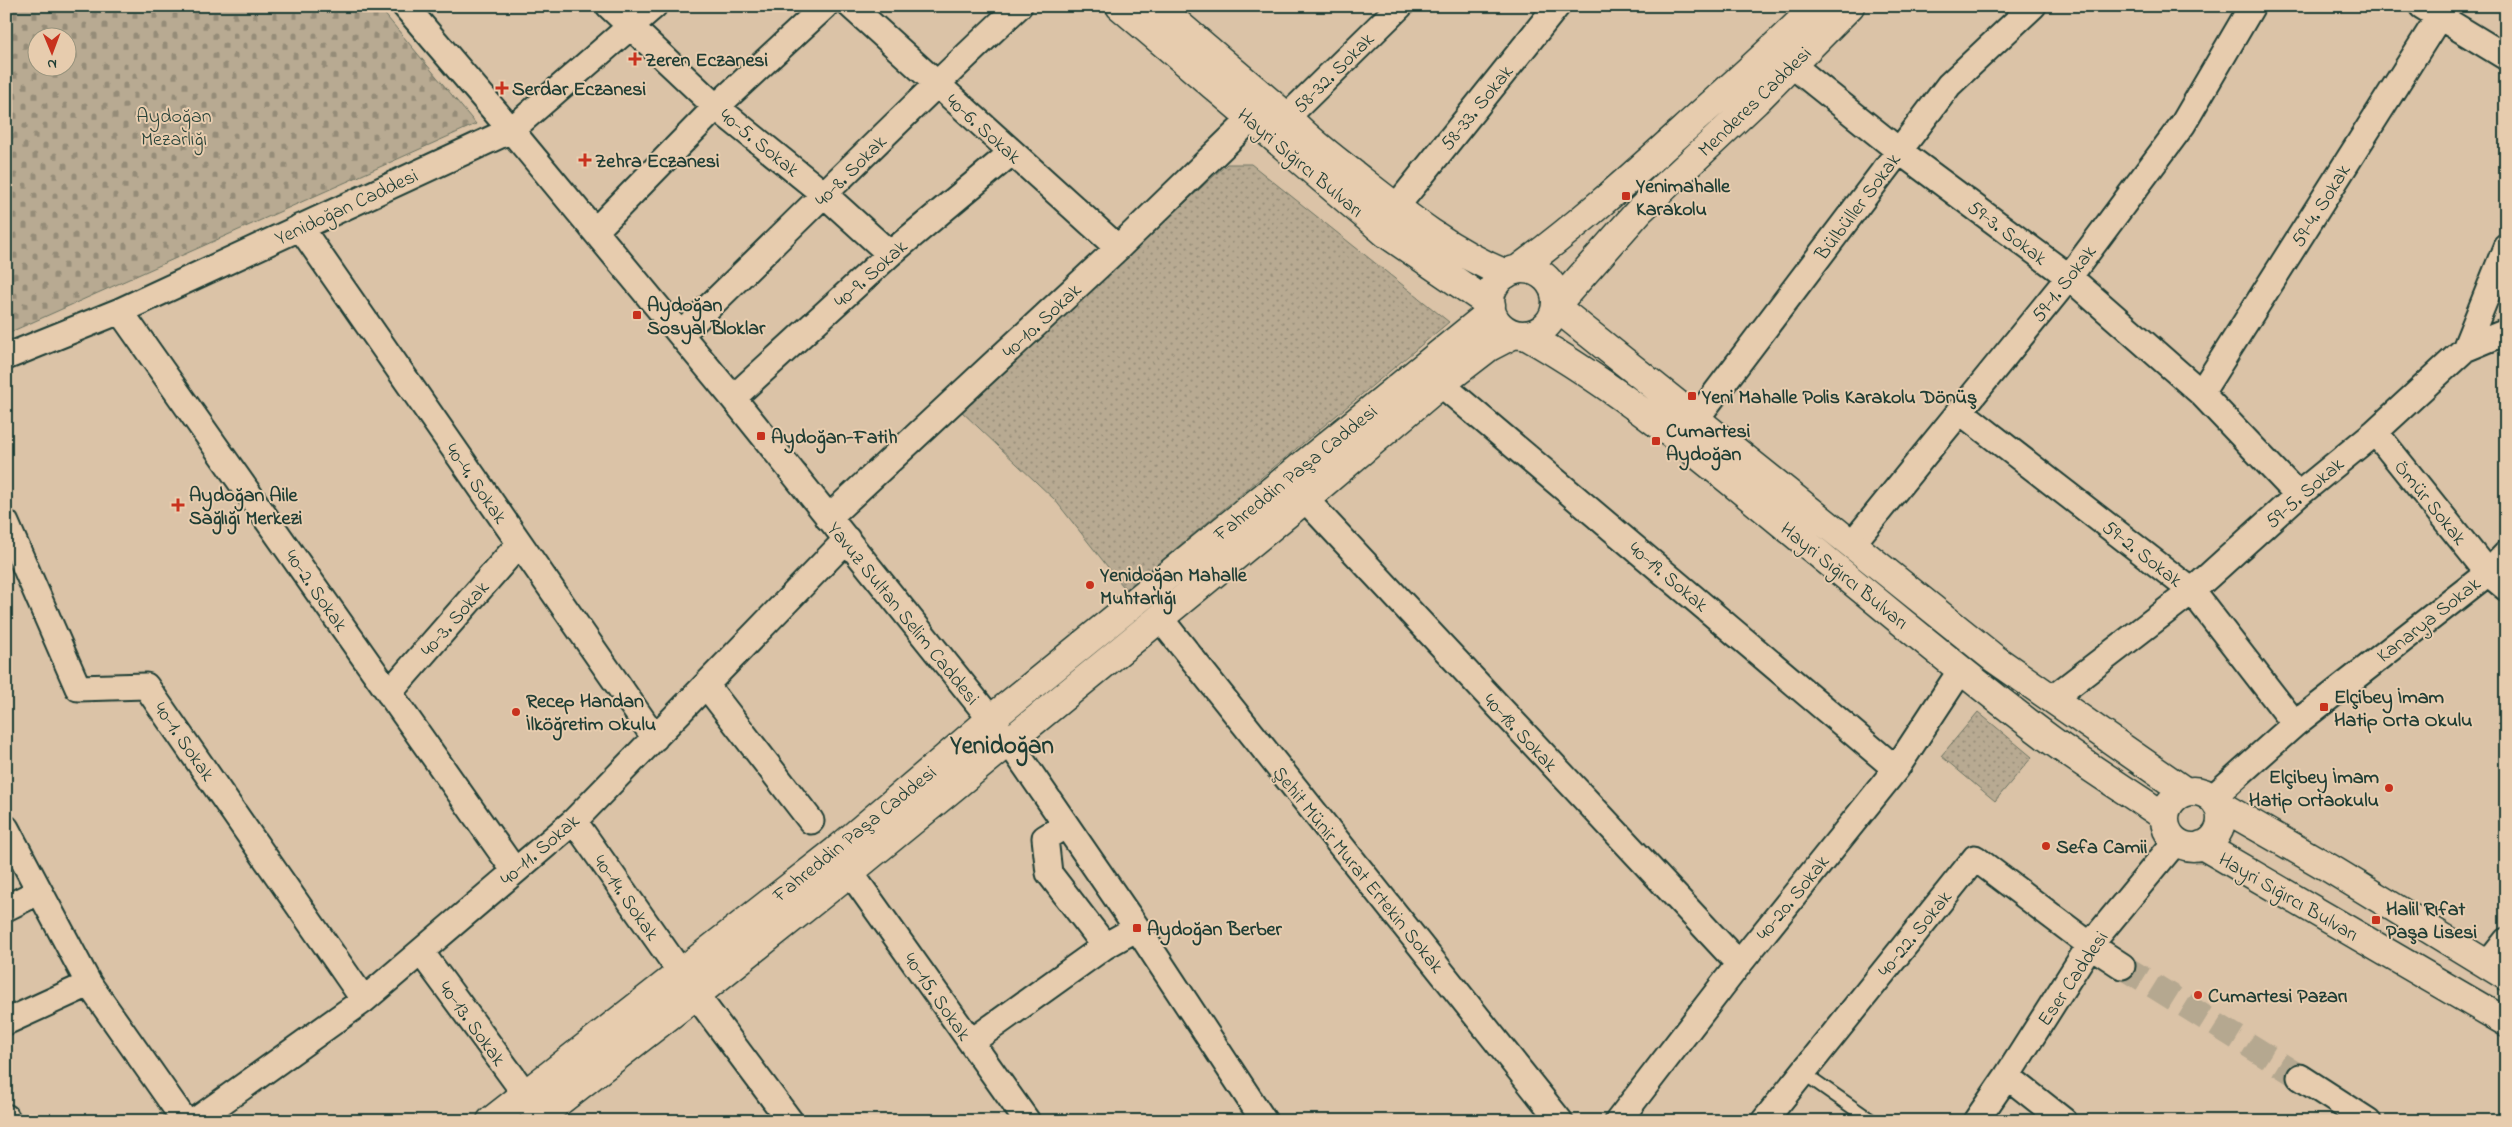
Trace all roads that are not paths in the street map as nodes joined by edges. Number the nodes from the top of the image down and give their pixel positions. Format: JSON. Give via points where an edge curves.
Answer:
{"nodes":[{"id":1,"x":405,"y":6,"type":"edge"},
{"id":2,"x":609,"y":6,"type":"edge"},
{"id":3,"x":654,"y":6,"type":"edge"},
{"id":4,"x":826,"y":6,"type":"edge"},
{"id":5,"x":851,"y":6,"type":"edge"},
{"id":6,"x":1019,"y":6,"type":"edge"},
{"id":7,"x":1120,"y":6,"type":"edge"},
{"id":8,"x":1400,"y":6,"type":"edge"},
{"id":9,"x":1557,"y":6,"type":"edge"},
{"id":10,"x":1816,"y":6,"type":"edge"},
{"id":11,"x":1850,"y":6,"type":"edge"},
{"id":12,"x":2033,"y":6,"type":"edge"},
{"id":13,"x":2252,"y":6,"type":"edge"},
{"id":14,"x":1169,"y":10,"type":"edge"},
{"id":15,"x":2431,"y":12,"type":"edge"},
{"id":16,"x":632,"y":27,"type":"junction"},
{"id":17,"x":2506,"y":58,"type":"edge"},
{"id":18,"x":1792,"y":65,"type":"junction"},
{"id":19,"x":935,"y":84,"type":"junction"},
{"id":20,"x":716,"y":107,"type":"junction"},
{"id":21,"x":1288,"y":118,"type":"junction"},
{"id":22,"x":1251,"y":119,"type":"junction"},
{"id":23,"x":511,"y":130,"type":"junction"},
{"id":24,"x":1898,"y":150,"type":"junction"},
{"id":25,"x":1011,"y":153,"type":"junction"},
{"id":26,"x":825,"y":195,"type":"junction"},
{"id":27,"x":1396,"y":207,"type":"junction"},
{"id":28,"x":300,"y":227,"type":"junction"},
{"id":29,"x":595,"y":231,"type":"junction"},
{"id":30,"x":2506,"y":247,"type":"edge"},
{"id":31,"x":1118,"y":248,"type":"junction"},
{"id":32,"x":890,"y":254,"type":"junction"},
{"id":33,"x":1511,"y":272,"type":"junction"},
{"id":34,"x":2069,"y":277,"type":"junction"},
{"id":35,"x":1556,"y":306,"type":"junction"},
{"id":36,"x":1491,"y":309,"type":"junction"},
{"id":37,"x":120,"y":310,"type":"junction"},
{"id":38,"x":2506,"y":332,"type":"edge"},
{"id":39,"x":681,"y":334,"type":"junction"},
{"id":40,"x":1520,"y":335,"type":"junction"},
{"id":41,"x":2465,"y":349,"type":"junction"},
{"id":42,"x":6,"y":357,"type":"edge"},
{"id":43,"x":1441,"y":384,"type":"junction"},
{"id":44,"x":2201,"y":393,"type":"junction"},
{"id":45,"x":733,"y":398,"type":"junction"},
{"id":46,"x":1961,"y":412,"type":"junction"},
{"id":47,"x":1696,"y":419,"type":"junction"},
{"id":48,"x":2375,"y":432,"type":"junction"},
{"id":49,"x":2298,"y":495,"type":"junction"},
{"id":50,"x":1305,"y":499,"type":"junction"},
{"id":51,"x":828,"y":518,"type":"junction"},
{"id":52,"x":6,"y":523,"type":"edge"},
{"id":53,"x":847,"y":539,"type":"junction"},
{"id":54,"x":519,"y":544,"type":"junction"},
{"id":55,"x":1852,"y":544,"type":"junction"},
{"id":56,"x":2506,"y":554,"type":"edge"},
{"id":57,"x":2497,"y":580,"type":"edge"},
{"id":58,"x":2192,"y":591,"type":"junction"},
{"id":59,"x":1159,"y":617,"type":"junction"},
{"id":60,"x":1961,"y":670,"type":"junction"},
{"id":61,"x":706,"y":685,"type":"junction"},
{"id":62,"x":389,"y":693,"type":"junction"},
{"id":63,"x":2053,"y":698,"type":"junction"},
{"id":64,"x":990,"y":720,"type":"junction"},
{"id":65,"x":2295,"y":724,"type":"junction"},
{"id":66,"x":655,"y":738,"type":"junction"},
{"id":67,"x":1009,"y":742,"type":"junction"},
{"id":68,"x":1896,"y":769,"type":"junction"},
{"id":69,"x":2186,"y":792,"type":"junction"},
{"id":70,"x":2214,"y":800,"type":"junction"},
{"id":71,"x":2165,"y":817,"type":"junction"},
{"id":72,"x":574,"y":821,"type":"junction"},
{"id":73,"x":812,"y":821,"type":"dead end"},
{"id":74,"x":1066,"y":824,"type":"junction"},
{"id":75,"x":6,"y":828,"type":"edge"},
{"id":76,"x":2189,"y":843,"type":"junction"},
{"id":77,"x":514,"y":870,"type":"junction"},
{"id":78,"x":850,"y":872,"type":"junction"},
{"id":79,"x":38,"y":892,"type":"junction"},
{"id":80,"x":6,"y":908,"type":"edge"},
{"id":81,"x":1137,"y":928,"type":"junction"},
{"id":82,"x":2506,"y":941,"type":"edge"},
{"id":83,"x":2090,"y":945,"type":"junction"},
{"id":84,"x":1105,"y":946,"type":"junction"},
{"id":85,"x":420,"y":952,"type":"junction"},
{"id":86,"x":1739,"y":964,"type":"junction"},
{"id":87,"x":2122,"y":966,"type":"tunnel mouth"},
{"id":88,"x":2496,"y":971,"type":"edge"},
{"id":89,"x":680,"y":973,"type":"junction"},
{"id":90,"x":89,"y":984,"type":"junction"},
{"id":91,"x":696,"y":995,"type":"junction"},
{"id":92,"x":364,"y":1000,"type":"junction"},
{"id":93,"x":6,"y":1022,"type":"edge"},
{"id":94,"x":2506,"y":1022,"type":"edge"},
{"id":95,"x":971,"y":1042,"type":"junction"},
{"id":96,"x":1802,"y":1072,"type":"junction"},
{"id":97,"x":2008,"y":1076,"type":"junction"},
{"id":98,"x":2300,"y":1077,"type":"tunnel mouth"},
{"id":99,"x":535,"y":1113,"type":"edge"},
{"id":100,"x":6,"y":1117,"type":"edge"},
{"id":101,"x":1626,"y":1118,"type":"edge"},
{"id":102,"x":8,"y":1121,"type":"edge"},
{"id":103,"x":185,"y":1121,"type":"edge"},
{"id":104,"x":196,"y":1121,"type":"edge"},
{"id":105,"x":491,"y":1121,"type":"edge"},
{"id":106,"x":790,"y":1121,"type":"edge"},
{"id":107,"x":1026,"y":1121,"type":"edge"},
{"id":108,"x":1264,"y":1121,"type":"edge"},
{"id":109,"x":1560,"y":1121,"type":"edge"},
{"id":110,"x":1764,"y":1121,"type":"edge"},
{"id":111,"x":1872,"y":1121,"type":"edge"},
{"id":112,"x":1976,"y":1121,"type":"edge"},
{"id":113,"x":2064,"y":1121,"type":"edge"},
{"id":114,"x":2368,"y":1121,"type":"edge"}],
"edges":[{"from":1,"to":23,"type":"street","name":"Yavuz Sultan Selim Caddesi"},
{"from":2,"to":16,"type":"street","name":"40-5. Sokak"},
{"from":3,"to":16,"type":"street","name":"Yenidoğan Caddesi"},
{"from":4,"to":20,"type":"street"},
{"from":5,"to":19,"type":"street","name":"40-6. Sokak"},
{"from":6,"to":19,"type":"street","name":"40-8. Sokak"},
{"from":7,"to":22,"type":"main road","name":"Hayri Sığırcı Bulvarı"},
{"from":8,"to":21,"type":"street","name":"58-32. Sokak"},
{"from":9,"to":27,"type":"street","name":"58-33. Sokak"},
{"from":10,"to":33,"type":"main road","name":"Menderes Caddesi","via":[[1563,237]]},
{"from":11,"to":18,"type":"main road","name":"Menderes Caddesi"},
{"from":12,"to":24,"type":"street","name":"Bülbüller Sokak","via":[[1949,85]]},
{"from":13,"to":34,"type":"street","name":"59-1. Sokak","via":[[2183,124]]},
{"from":14,"to":21,"type":"main road","name":"Hayri Sığırcı Bulvarı"},
{"from":15,"to":17,"type":"street"},
{"from":15,"to":44,"type":"street","name":"59-4. Sokak"},
{"from":16,"to":20,"type":"street","name":"40-5. Sokak"},
{"from":16,"to":23,"type":"street","name":"Yenidoğan Caddesi"},
{"from":18,"to":24,"type":"street","name":"59-3. Sokak"},
{"from":18,"to":35,"type":"main road","name":"Menderes Caddesi","via":[[1640,210]]},
{"from":19,"to":25,"type":"street","name":"40-6. Sokak"},
{"from":19,"to":26,"type":"street","name":"40-8. Sokak"},
{"from":20,"to":26,"type":"street","name":"40-5. Sokak"},
{"from":20,"to":29,"type":"street"},
{"from":21,"to":27,"type":"main road","name":"Hayri Sığırcı Bulvarı","via":[[1302,133]]},
{"from":22,"to":31,"type":"street","name":"40-10. Sokak"},
{"from":22,"to":36,"type":"main road","name":"Hayri Sığırcı Bulvarı","via":[[1387,234]]},
{"from":23,"to":28,"type":"street","name":"Yenidoğan Caddesi"},
{"from":23,"to":29,"type":"street","name":"Yavuz Sultan Selim Caddesi"},
{"from":24,"to":34,"type":"street","name":"59-3. Sokak"},
{"from":24,"to":47,"type":"street","name":"Bülbüller Sokak"},
{"from":25,"to":31,"type":"street","name":"40-6. Sokak"},
{"from":25,"to":32,"type":"street","name":"40-9. Sokak"},
{"from":26,"to":32,"type":"street","name":"40-5. Sokak"},
{"from":26,"to":39,"type":"street","name":"40-8. Sokak"},
{"from":27,"to":33,"type":"main road","name":"Hayri Sığırcı Bulvarı","via":[[1466,256]]},
{"from":28,"to":37,"type":"street","name":"Yenidoğan Caddesi"},
{"from":28,"to":54,"type":"street","name":"40-4. Sokak"},
{"from":29,"to":39,"type":"street","name":"Yavuz Sultan Selim Caddesi"},
{"from":30,"to":41,"type":"street","name":"59-5. Sokak"},
{"from":31,"to":51,"type":"street","name":"40-10. Sokak"},
{"from":32,"to":45,"type":"street","name":"40-9. Sokak"},
{"from":33,"to":35,"type":"main road","via":[[1534,271],[1548,280]]},
{"from":33,"to":36,"type":"main road","via":[[1492,290]]},
{"from":34,"to":44,"type":"street","name":"59-3. Sokak"},
{"from":34,"to":46,"type":"street","name":"59-1. Sokak"},
{"from":35,"to":40,"type":"main road","via":[[1550,322],[1543,329]]},
{"from":35,"to":47,"type":"main road","name":"Hayri Sığırcı Bulvarı"},
{"from":36,"to":40,"type":"main road","via":[[1496,322],[1504,330]]},
{"from":36,"to":64,"type":"main road","name":"Fahreddin Paşa Caddesi"},
{"from":37,"to":42,"type":"street","name":"Yenidoğan Caddesi"},
{"from":37,"to":62,"type":"street","name":"40-2. Sokak"},
{"from":38,"to":41,"type":"street"},
{"from":39,"to":45,"type":"street","name":"Yavuz Sultan Selim Caddesi"},
{"from":40,"to":43,"type":"main road","name":"Fahreddin Paşa Caddesi","via":[[1488,347]]},
{"from":40,"to":60,"type":"main road","name":"Hayri Sığırcı Bulvarı","via":[[1563,358],[1668,434]]},
{"from":41,"to":48,"type":"street","name":"59-5. Sokak"},
{"from":43,"to":50,"type":"main road","name":"Fahreddin Paşa Caddesi"},
{"from":43,"to":68,"type":"street","name":"40-19. Sokak"},
{"from":44,"to":49,"type":"street","name":"59-3. Sokak"},
{"from":45,"to":51,"type":"street","name":"Yavuz Sultan Selim Caddesi"},
{"from":46,"to":55,"type":"street","name":"59-1. Sokak"},
{"from":46,"to":58,"type":"street","name":"59-2. Sokak"},
{"from":47,"to":55,"type":"main road","name":"Hayri Sığırcı Bulvarı"},
{"from":48,"to":49,"type":"street","name":"59-5. Sokak"},
{"from":48,"to":57,"type":"street","name":"Ömür Sokak"},
{"from":49,"to":58,"type":"street","name":"59-5. Sokak"},
{"from":50,"to":59,"type":"main road","name":"Fahreddin Paşa Caddesi"},
{"from":50,"to":86,"type":"street","name":"40-18. Sokak"},
{"from":51,"to":53,"type":"street","name":"Yavuz Sultan Selim Caddesi"},
{"from":52,"to":92,"type":"street","name":"40-1. Sokak","via":[[78,688],[146,686]]},
{"from":53,"to":61,"type":"street","name":"40-11. Sokak"},
{"from":53,"to":64,"type":"street","name":"Yavuz Sultan Selim Caddesi"},
{"from":54,"to":62,"type":"street","name":"40-3. Sokak"},
{"from":54,"to":66,"type":"street","name":"40-4. Sokak"},
{"from":55,"to":63,"type":"main road","name":"Hayri Sığırcı Bulvarı","via":[[1995,659]]},
{"from":56,"to":57,"type":"street","name":"Kanarya Sokak"},
{"from":57,"to":65,"type":"street","name":"Kanarya Sokak"},
{"from":58,"to":63,"type":"street","name":"59-5. Sokak"},
{"from":58,"to":65,"type":"street","name":"59-2. Sokak"},
{"from":59,"to":67,"type":"main road","name":"Fahreddin Paşa Caddesi"},
{"from":59,"to":109,"type":"street","name":"Şehit Münir Murat Ertekin Sokak"},
{"from":60,"to":68,"type":"street","name":"40-20. Sokak"},
{"from":60,"to":71,"type":"main road","name":"Hayri Sığırcı Bulvarı","via":[[2052,741]]},
{"from":61,"to":66,"type":"street","name":"40-11. Sokak"},
{"from":61,"to":73,"type":"street"},
{"from":62,"to":77,"type":"street","name":"40-2. Sokak"},
{"from":63,"to":69,"type":"main road","name":"Hayri Sığırcı Bulvarı"},
{"from":64,"to":67,"type":"street","name":"Yavuz Sultan Selim Caddesi"},
{"from":64,"to":89,"type":"main road","name":"Fahreddin Paşa Caddesi","via":[[836,851]]},
{"from":65,"to":70,"type":"street","name":"Kanarya Sokak"},
{"from":66,"to":72,"type":"street","name":"40-11. Sokak"},
{"from":67,"to":74,"type":"street","name":"Yavuz Sultan Selim Caddesi"},
{"from":67,"to":78,"type":"main road","name":"Fahreddin Paşa Caddesi"},
{"from":68,"to":86,"type":"street","name":"40-20. Sokak"},
{"from":69,"to":70,"type":"main road","via":[[2197,791]]},
{"from":69,"to":71,"type":"main road","via":[[2172,799]]},
{"from":70,"to":76,"type":"main road","via":[[2220,814],[2213,838]]},
{"from":70,"to":88,"type":"main road"},
{"from":71,"to":76,"type":"main road","via":[[2169,833]]},
{"from":72,"to":77,"type":"street","name":"40-11. Sokak"},
{"from":72,"to":89,"type":"street","name":"40-14. Sokak"},
{"from":74,"to":81,"type":"street","name":"Yavuz Sultan Selim Caddesi"},
{"from":74,"to":84,"type":"street","via":[[1045,838],[1049,873]]},
{"from":75,"to":79,"type":"street"},
{"from":76,"to":83,"type":"street","name":"Eser Caddesi"},
{"from":76,"to":94,"type":"main road","name":"Hayri Sığırcı Bulvarı"},
{"from":77,"to":85,"type":"street","name":"40-11. Sokak"},
{"from":78,"to":91,"type":"main road","name":"Fahreddin Paşa Caddesi"},
{"from":78,"to":95,"type":"street","name":"40-15. Sokak"},
{"from":79,"to":80,"type":"street"},
{"from":79,"to":90,"type":"street"},
{"from":81,"to":84,"type":"street"},
{"from":81,"to":108,"type":"street","name":"Yavuz Sultan Selim Caddesi"},
{"from":82,"to":88,"type":"street"},
{"from":83,"to":87,"type":"street"},
{"from":83,"to":96,"type":"street","name":"40-22. Sokak","via":[[1975,858]]},
{"from":83,"to":97,"type":"street","name":"Eser Caddesi"},
{"from":84,"to":95,"type":"street"},
{"from":85,"to":92,"type":"street","name":"40-11. Sokak"},
{"from":85,"to":99,"type":"street","name":"40-13. Sokak"},
{"from":86,"to":101,"type":"street","name":"40-20. Sokak"},
{"from":89,"to":99,"type":"main road","name":"Fahreddin Paşa Caddesi"},
{"from":90,"to":93,"type":"street"},
{"from":90,"to":103,"type":"street"},
{"from":91,"to":99,"type":"main road","name":"Fahreddin Paşa Caddesi"},
{"from":91,"to":106,"type":"street"},
{"from":92,"to":104,"type":"street","name":"40-11. Sokak"},
{"from":95,"to":107,"type":"street","name":"40-15. Sokak"},
{"from":96,"to":110,"type":"street","name":"40-22. Sokak"},
{"from":96,"to":111,"type":"lane"},
{"from":97,"to":112,"type":"street","name":"Eser Caddesi"},
{"from":97,"to":113,"type":"street"},
{"from":98,"to":114,"type":"street"},
{"from":99,"to":105,"type":"main road","name":"Fahreddin Paşa Caddesi"},
{"from":100,"to":102,"type":"street"}]}
